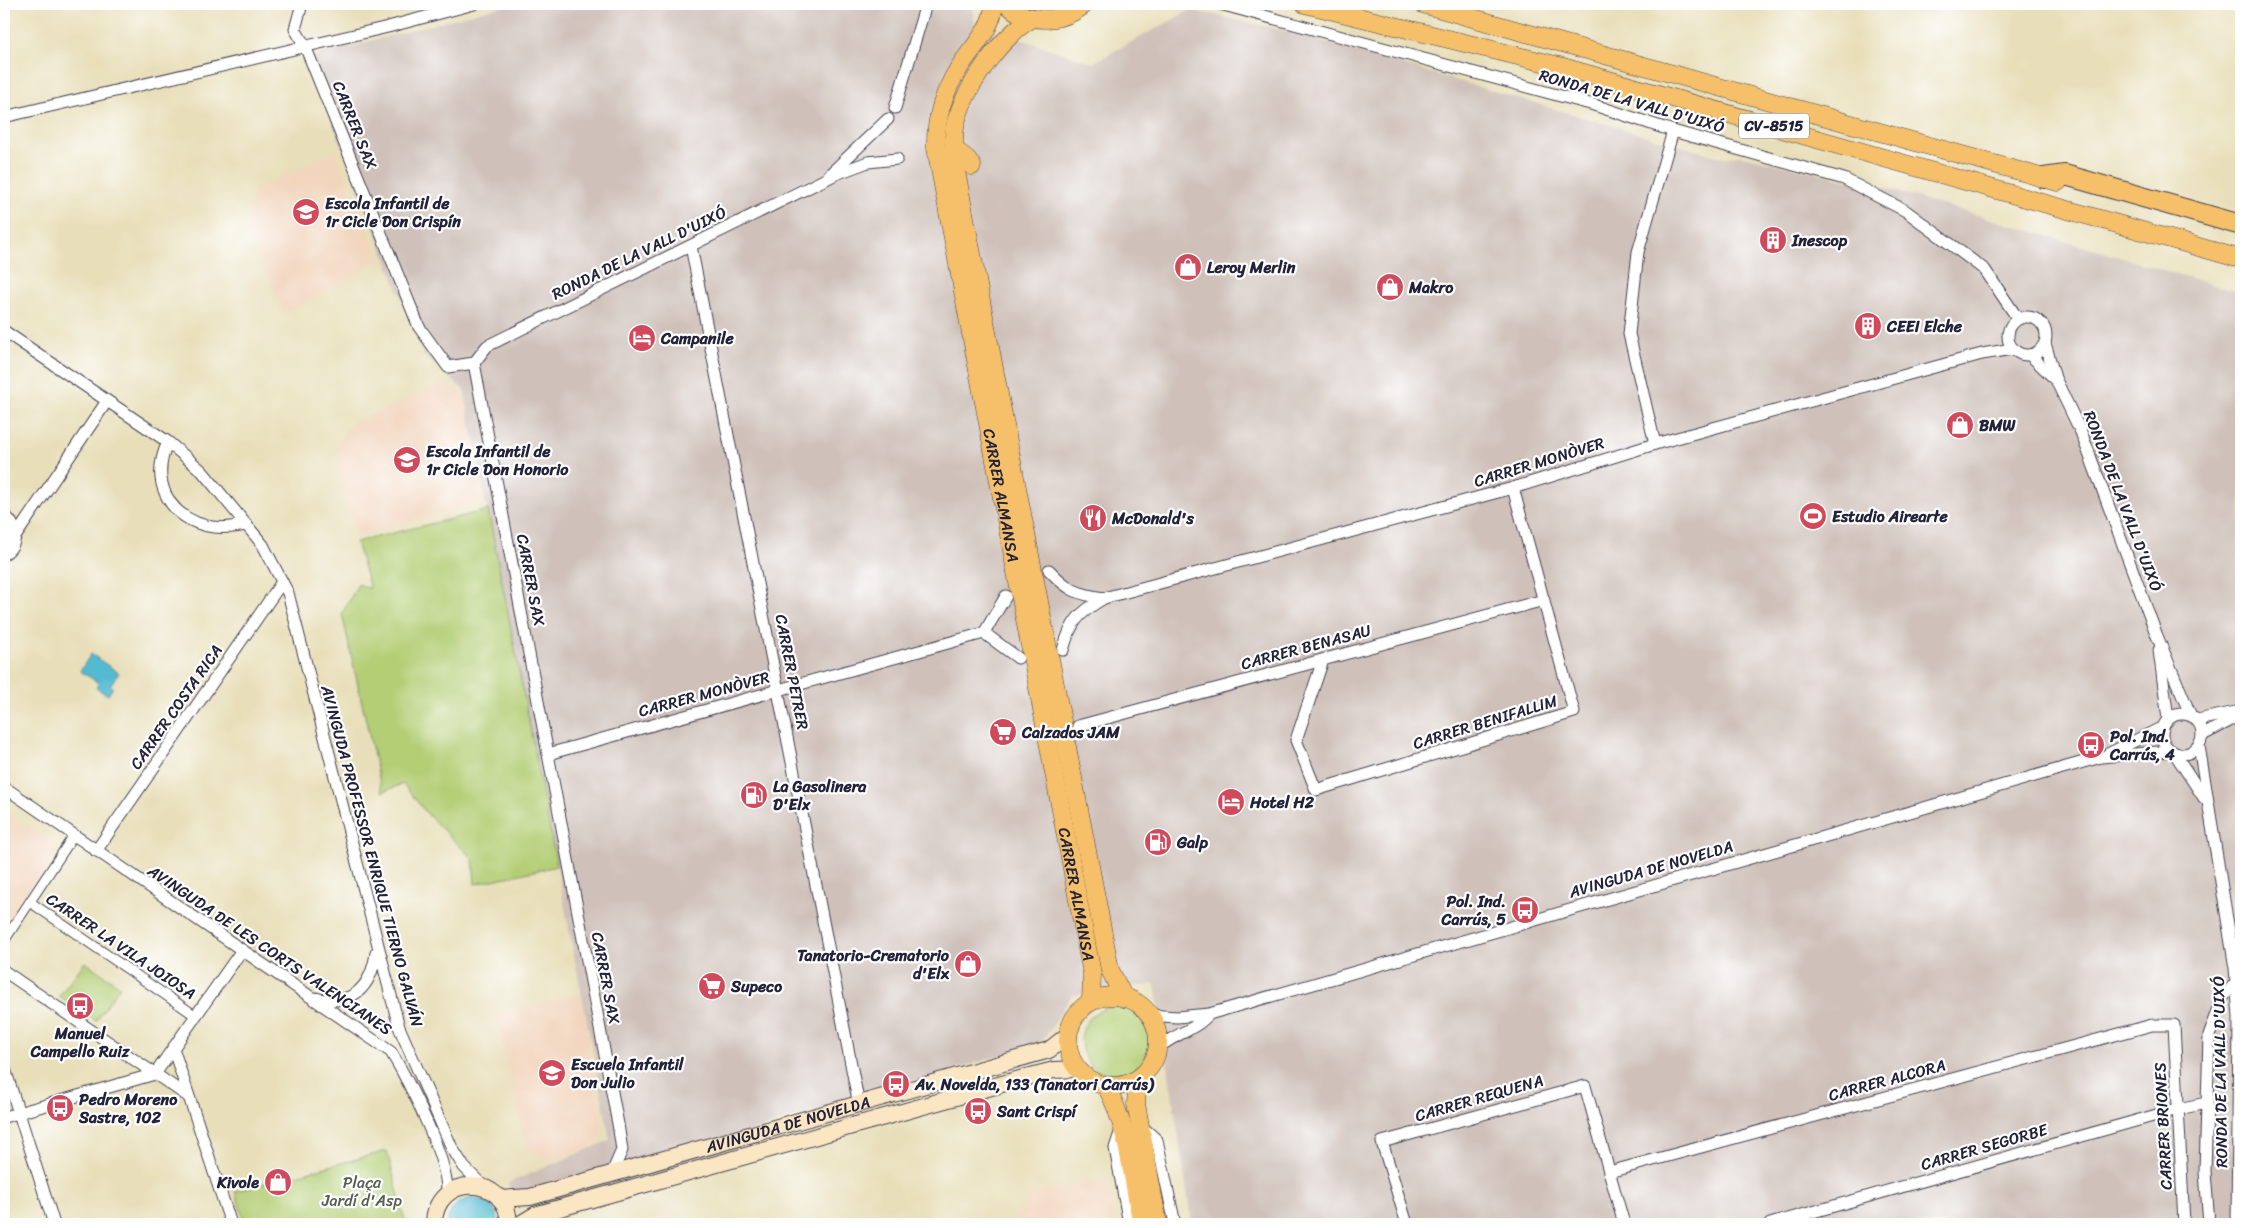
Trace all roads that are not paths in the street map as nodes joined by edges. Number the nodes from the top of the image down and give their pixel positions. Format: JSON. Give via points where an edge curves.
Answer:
{"nodes":[{"id":1,"x":302,"y":4,"type":"edge"},
{"id":2,"x":474,"y":4,"type":"edge"},
{"id":3,"x":926,"y":4,"type":"edge"},
{"id":4,"x":994,"y":4,"type":"edge"},
{"id":5,"x":1007,"y":4,"type":"edge"},
{"id":6,"x":1086,"y":4,"type":"edge"},
{"id":7,"x":1220,"y":4,"type":"edge"},
{"id":8,"x":1305,"y":4,"type":"edge"},
{"id":9,"x":1423,"y":4,"type":"edge"},
{"id":10,"x":1033,"y":18,"type":"junction"},
{"id":11,"x":305,"y":46,"type":"junction"},
{"id":12,"x":894,"y":108,"type":"dead end"},
{"id":13,"x":4,"y":117,"type":"edge"},
{"id":14,"x":888,"y":119,"type":"dead end"},
{"id":15,"x":1673,"y":130,"type":"junction"},
{"id":16,"x":954,"y":150,"type":"junction"},
{"id":17,"x":897,"y":159,"type":"dead end"},
{"id":18,"x":972,"y":166,"type":"dead end"},
{"id":19,"x":2044,"y":178,"type":"junction"},
{"id":20,"x":824,"y":180,"type":"junction"},
{"id":21,"x":2241,"y":225,"type":"edge"},
{"id":22,"x":2241,"y":234,"type":"edge"},
{"id":23,"x":691,"y":246,"type":"junction"},
{"id":24,"x":2241,"y":258,"type":"edge"},
{"id":25,"x":2018,"y":319,"type":"junction"},
{"id":26,"x":4,"y":331,"type":"edge"},
{"id":27,"x":2008,"y":337,"type":"junction"},
{"id":28,"x":2045,"y":343,"type":"junction"},
{"id":29,"x":2013,"y":349,"type":"junction"},
{"id":30,"x":1982,"y":354,"type":"junction"},
{"id":31,"x":2030,"y":355,"type":"junction"},
{"id":32,"x":474,"y":363,"type":"junction"},
{"id":33,"x":2054,"y":378,"type":"junction"},
{"id":34,"x":107,"y":401,"type":"junction"},
{"id":35,"x":168,"y":442,"type":"junction"},
{"id":36,"x":1655,"y":444,"type":"junction"},
{"id":37,"x":1513,"y":488,"type":"junction"},
{"id":38,"x":4,"y":515,"type":"edge"},
{"id":39,"x":246,"y":525,"type":"junction"},
{"id":40,"x":15,"y":537,"type":"junction"},
{"id":41,"x":4,"y":554,"type":"edge"},
{"id":42,"x":1049,"y":570,"type":"dead end"},
{"id":43,"x":282,"y":582,"type":"junction"},
{"id":44,"x":1006,"y":596,"type":"dead end"},
{"id":45,"x":1104,"y":598,"type":"junction"},
{"id":46,"x":1544,"y":600,"type":"junction"},
{"id":47,"x":984,"y":633,"type":"junction"},
{"id":48,"x":2157,"y":636,"type":"junction"},
{"id":49,"x":1063,"y":650,"type":"dead end"},
{"id":50,"x":1018,"y":658,"type":"dead end"},
{"id":51,"x":1323,"y":660,"type":"junction"},
{"id":52,"x":779,"y":691,"type":"junction"},
{"id":53,"x":2241,"y":713,"type":"edge"},
{"id":54,"x":2194,"y":718,"type":"junction"},
{"id":55,"x":2165,"y":723,"type":"junction"},
{"id":56,"x":1078,"y":726,"type":"dead end"},
{"id":57,"x":2201,"y":740,"type":"junction"},
{"id":58,"x":2172,"y":753,"type":"junction"},
{"id":59,"x":548,"y":754,"type":"junction"},
{"id":60,"x":2103,"y":756,"type":"junction"},
{"id":61,"x":4,"y":787,"type":"edge"},
{"id":62,"x":2207,"y":802,"type":"junction"},
{"id":63,"x":74,"y":835,"type":"junction"},
{"id":64,"x":96,"y":850,"type":"junction"},
{"id":65,"x":30,"y":902,"type":"junction"},
{"id":66,"x":4,"y":940,"type":"edge"},
{"id":67,"x":377,"y":949,"type":"junction"},
{"id":68,"x":242,"y":950,"type":"junction"},
{"id":69,"x":2238,"y":968,"type":"edge"},
{"id":70,"x":4,"y":970,"type":"edge"},
{"id":71,"x":2236,"y":982,"type":"junction"},
{"id":72,"x":311,"y":997,"type":"junction"},
{"id":73,"x":1124,"y":998,"type":"junction"},
{"id":74,"x":1091,"y":1002,"type":"junction"},
{"id":75,"x":1209,"y":1014,"type":"junction"},
{"id":76,"x":1150,"y":1015,"type":"junction"},
{"id":77,"x":196,"y":1016,"type":"junction"},
{"id":78,"x":2240,"y":1017,"type":"edge"},
{"id":79,"x":2174,"y":1025,"type":"joint"},
{"id":80,"x":1068,"y":1034,"type":"junction"},
{"id":81,"x":173,"y":1048,"type":"junction"},
{"id":82,"x":1157,"y":1049,"type":"junction"},
{"id":83,"x":4,"y":1066,"type":"edge"},
{"id":84,"x":1077,"y":1069,"type":"junction"},
{"id":85,"x":155,"y":1074,"type":"junction"},
{"id":86,"x":1138,"y":1078,"type":"junction"},
{"id":87,"x":1106,"y":1086,"type":"junction"},
{"id":88,"x":189,"y":1097,"type":"junction"},
{"id":89,"x":2207,"y":1102,"type":"junction"},
{"id":90,"x":859,"y":1105,"type":"junction"},
{"id":91,"x":2178,"y":1108,"type":"junction"},
{"id":92,"x":18,"y":1112,"type":"junction"},
{"id":93,"x":4,"y":1116,"type":"edge"},
{"id":94,"x":1131,"y":1125,"type":"junction"},
{"id":95,"x":1609,"y":1172,"type":"junction"},
{"id":96,"x":612,"y":1173,"type":"junction"},
{"id":97,"x":485,"y":1188,"type":"junction"},
{"id":98,"x":447,"y":1194,"type":"junction"},
{"id":99,"x":500,"y":1199,"type":"junction"},
{"id":100,"x":1800,"y":1220,"type":"edge"},
{"id":101,"x":54,"y":1224,"type":"edge"},
{"id":102,"x":231,"y":1224,"type":"edge"},
{"id":103,"x":434,"y":1224,"type":"edge"},
{"id":104,"x":509,"y":1224,"type":"edge"},
{"id":105,"x":520,"y":1224,"type":"edge"},
{"id":106,"x":1129,"y":1224,"type":"edge"},
{"id":107,"x":1142,"y":1224,"type":"edge"},
{"id":108,"x":1158,"y":1224,"type":"edge"},
{"id":109,"x":1175,"y":1224,"type":"edge"},
{"id":110,"x":1408,"y":1224,"type":"edge"},
{"id":111,"x":1624,"y":1224,"type":"edge"},
{"id":112,"x":1770,"y":1224,"type":"edge"},
{"id":113,"x":2184,"y":1224,"type":"edge"},
{"id":114,"x":2209,"y":1224,"type":"edge"},
{"id":115,"x":2237,"y":1224,"type":"edge"}],
"edges":[{"from":1,"to":11,"type":"street","via":[[295,29]]},
{"from":2,"to":11,"type":"street"},
{"from":3,"to":12,"type":"street"},
{"from":4,"to":74,"type":"main road","name":"CARRER ALMANSA","via":[[990,23],[958,69],[942,102],[935,128],[936,148],[1092,974]]},
{"from":5,"to":10,"type":"main road"},
{"from":6,"to":10,"type":"main road","via":[[1064,17]]},
{"from":7,"to":15,"type":"street","name":"RONDA DE LA VALL D'UIXÓ","via":[[1594,105]]},
{"from":8,"to":24,"type":"main road","number":"CV-8515","via":[[1559,66]]},
{"from":9,"to":19,"type":"main road","number":"CV-8515"},
{"from":10,"to":16,"type":"main road","name":"CARRER ALMANSA","via":[[1019,26],[995,51],[972,87],[957,120]]},
{"from":11,"to":13,"type":"street"},
{"from":11,"to":32,"type":"street","name":"CARRER SAX","via":[[420,327],[448,367]]},
{"from":14,"to":20,"type":"street","name":"RONDA DE LA VALL D'UIXÓ"},
{"from":15,"to":25,"type":"street","name":"RONDA DE LA VALL D'UIXÓ","via":[[1844,179],[1906,211],[1985,270]]},
{"from":15,"to":36,"type":"street","via":[[1638,252],[1629,334]]},
{"from":16,"to":18,"type":"main road"},
{"from":16,"to":73,"type":"main road","name":"CARRER ALMANSA","via":[[1110,970]]},
{"from":17,"to":20,"type":"street","name":"RONDA DE LA VALL D'UIXÓ","via":[[868,162]]},
{"from":19,"to":21,"type":"highway","via":[[2065,176]]},
{"from":19,"to":22,"type":"main road","number":"CV-8515"},
{"from":20,"to":23,"type":"street","name":"RONDA DE LA VALL D'UIXÓ"},
{"from":23,"to":32,"type":"street","name":"RONDA DE LA VALL D'UIXÓ","via":[[488,346]]},
{"from":23,"to":52,"type":"street","name":"CARRER PETRER"},
{"from":25,"to":27,"type":"street","via":[[2011,325]]},
{"from":25,"to":28,"type":"street","via":[[2038,320],[2046,330]]},
{"from":26,"to":34,"type":"street","name":"AVINGUDA PROFESSOR ENRIQUE TIERNO GALVÁN"},
{"from":27,"to":29,"type":"street"},
{"from":27,"to":30,"type":"street","name":"CARRER MONÒVER"},
{"from":28,"to":31,"type":"street","via":[[2037,353]]},
{"from":28,"to":33,"type":"street","name":"RONDA DE LA VALL D'UIXÓ"},
{"from":29,"to":30,"type":"street","name":"CARRER MONÒVER"},
{"from":29,"to":31,"type":"street"},
{"from":30,"to":36,"type":"street","name":"CARRER MONÒVER"},
{"from":31,"to":33,"type":"street","name":"RONDA DE LA VALL D'UIXÓ"},
{"from":32,"to":59,"type":"street","name":"CARRER SAX"},
{"from":33,"to":48,"type":"street","name":"RONDA DE LA VALL D'UIXÓ","via":[[2081,432]]},
{"from":34,"to":35,"type":"street","name":"AVINGUDA PROFESSOR ENRIQUE TIERNO GALVÁN"},
{"from":34,"to":40,"type":"street"},
{"from":35,"to":39,"type":"street","name":"AVINGUDA PROFESSOR ENRIQUE TIERNO GALVÁN","via":[[202,471]]},
{"from":35,"to":39,"type":"street","via":[[162,455],[162,488],[179,512],[194,522],[209,526]]},
{"from":36,"to":37,"type":"street","name":"CARRER MONÒVER"},
{"from":37,"to":45,"type":"street","name":"CARRER MONÒVER"},
{"from":37,"to":46,"type":"street","name":"CARRER BENIFALLIM"},
{"from":38,"to":40,"type":"street","via":[[13,525]]},
{"from":39,"to":43,"type":"street","name":"AVINGUDA PROFESSOR ENRIQUE TIERNO GALVÁN","via":[[263,545]]},
{"from":40,"to":41,"type":"street","via":[[11,548]]},
{"from":42,"to":45,"type":"street","name":"CARRER MONÒVER","via":[[1064,586],[1078,594]]},
{"from":43,"to":64,"type":"street","name":"CARRER COSTA RICA"},
{"from":43,"to":67,"type":"street","name":"AVINGUDA PROFESSOR ENRIQUE TIERNO GALVÁN","via":[[288,593]]},
{"from":44,"to":47,"type":"street"},
{"from":45,"to":49,"type":"street","name":"CARRER MONÒVER","via":[[1075,619],[1068,630]]},
{"from":46,"to":51,"type":"street","name":"CARRER BENASAU"},
{"from":46,"to":51,"type":"street","name":"CARRER BENIFALLIM","via":[[1574,712],[1316,790],[1296,740]]},
{"from":47,"to":50,"type":"street"},
{"from":47,"to":52,"type":"street","name":"CARRER MONÒVER"},
{"from":48,"to":54,"type":"street","name":"RONDA DE LA VALL D'UIXÓ"},
{"from":48,"to":55,"type":"street","name":"RONDA DE LA VALL D'UIXÓ"},
{"from":51,"to":56,"type":"street","name":"CARRER BENASAU"},
{"from":52,"to":59,"type":"street","name":"CARRER MONÒVER"},
{"from":52,"to":90,"type":"street","name":"CARRER PETRER"},
{"from":53,"to":54,"type":"street"},
{"from":53,"to":57,"type":"street"},
{"from":54,"to":55,"type":"street","via":[[2180,714]]},
{"from":54,"to":57,"type":"street"},
{"from":55,"to":58,"type":"street","via":[[2162,740]]},
{"from":55,"to":60,"type":"street"},
{"from":57,"to":58,"type":"street","via":[[2188,753]]},
{"from":57,"to":62,"type":"street","name":"RONDA DE LA VALL D'UIXÓ"},
{"from":58,"to":60,"type":"street"},
{"from":58,"to":62,"type":"street","name":"RONDA DE LA VALL D'UIXÓ"},
{"from":59,"to":96,"type":"street","name":"CARRER SAX","via":[[622,1150]]},
{"from":60,"to":75,"type":"street","name":"AVINGUDA DE NOVELDA"},
{"from":61,"to":63,"type":"street","name":"AVINGUDA DE LES CORTS VALENCIANES"},
{"from":62,"to":69,"type":"street","name":"RONDA DE LA VALL D'UIXÓ"},
{"from":63,"to":64,"type":"street","name":"AVINGUDA DE LES CORTS VALENCIANES"},
{"from":63,"to":65,"type":"street","name":"CARRER LA VILA JOIOSA"},
{"from":64,"to":68,"type":"street","name":"AVINGUDA DE LES CORTS VALENCIANES"},
{"from":65,"to":66,"type":"street","name":"CARRER LA VILA JOIOSA"},
{"from":65,"to":77,"type":"street","name":"CARRER LA VILA JOIOSA"},
{"from":67,"to":72,"type":"street","via":[[372,975],[353,995],[327,1001]]},
{"from":67,"to":97,"type":"street","name":"AVINGUDA PROFESSOR ENRIQUE TIERNO GALVÁN","via":[[402,1038],[440,1124],[464,1167]]},
{"from":68,"to":72,"type":"street","name":"AVINGUDA DE LES CORTS VALENCIANES"},
{"from":68,"to":77,"type":"street"},
{"from":69,"to":71,"type":"street","name":"RONDA DE LA VALL D'UIXÓ"},
{"from":70,"to":85,"type":"street"},
{"from":71,"to":78,"type":"street","name":"RONDA DE LA VALL D'UIXÓ"},
{"from":71,"to":89,"type":"street","via":[[2223,997],[2209,1036]]},
{"from":72,"to":98,"type":"street","name":"AVINGUDA DE LES CORTS VALENCIANES","via":[[391,1052],[408,1080],[446,1173]]},
{"from":73,"to":74,"type":"main road","via":[[1108,996]]},
{"from":73,"to":76,"type":"main road","via":[[1141,1006]]},
{"from":74,"to":80,"type":"main road","via":[[1077,1014]]},
{"from":75,"to":76,"type":"street","name":"AVINGUDA DE NOVELDA"},
{"from":75,"to":82,"type":"street","name":"AVINGUDA DE NOVELDA","via":[[1202,1022]]},
{"from":76,"to":82,"type":"main road","via":[[1156,1031]]},
{"from":77,"to":81,"type":"street"},
{"from":78,"to":115,"type":"street","name":"RONDA DE LA VALL D'UIXÓ"},
{"from":79,"to":91,"type":"street","name":"CARRER BRIONES"},
{"from":79,"to":95,"type":"street","name":"CARRER ALCORA","via":[[2152,1025]]},
{"from":80,"to":84,"type":"main road","via":[[1069,1052]]},
{"from":80,"to":90,"type":"main road","name":"AVINGUDA DE NOVELDA","via":[[1049,1050]]},
{"from":81,"to":85,"type":"street"},
{"from":81,"to":88,"type":"street"},
{"from":82,"to":86,"type":"main road","via":[[1151,1065]]},
{"from":83,"to":92,"type":"street"},
{"from":84,"to":87,"type":"main road","via":[[1087,1078]]},
{"from":84,"to":105,"type":"main road","name":"AVINGUDA DE NOVELDA","via":[[1054,1070],[535,1215]]},
{"from":85,"to":88,"type":"street"},
{"from":85,"to":92,"type":"street"},
{"from":86,"to":87,"type":"main road","via":[[1125,1085]]},
{"from":86,"to":94,"type":"main road"},
{"from":87,"to":94,"type":"main road"},
{"from":88,"to":102,"type":"street"},
{"from":89,"to":91,"type":"street","name":"CARRER SEGORBE"},
{"from":89,"to":114,"type":"street","via":[[2205,1172]]},
{"from":90,"to":96,"type":"main road","name":"AVINGUDA DE NOVELDA"},
{"from":91,"to":100,"type":"street","name":"CARRER SEGORBE"},
{"from":91,"to":113,"type":"street","name":"CARRER BRIONES"},
{"from":92,"to":93,"type":"street"},
{"from":92,"to":101,"type":"street"},
{"from":94,"to":106,"type":"street","via":[[1115,1148]]},
{"from":94,"to":107,"type":"main road"},
{"from":94,"to":108,"type":"main road"},
{"from":94,"to":109,"type":"street","via":[[1157,1140]]},
{"from":95,"to":110,"type":"street","name":"CARRER REQUENA","via":[[1585,1086],[1382,1142]]},
{"from":95,"to":111,"type":"street"},
{"from":96,"to":99,"type":"main road","name":"AVINGUDA DE NOVELDA","via":[[530,1197]]},
{"from":97,"to":98,"type":"main road","via":[[465,1186]]},
{"from":97,"to":99,"type":"main road"},
{"from":98,"to":103,"type":"main road","via":[[438,1205]]},
{"from":99,"to":104,"type":"main road"},
{"from":100,"to":112,"type":"street","name":"CARRER SEGORBE"}]}
